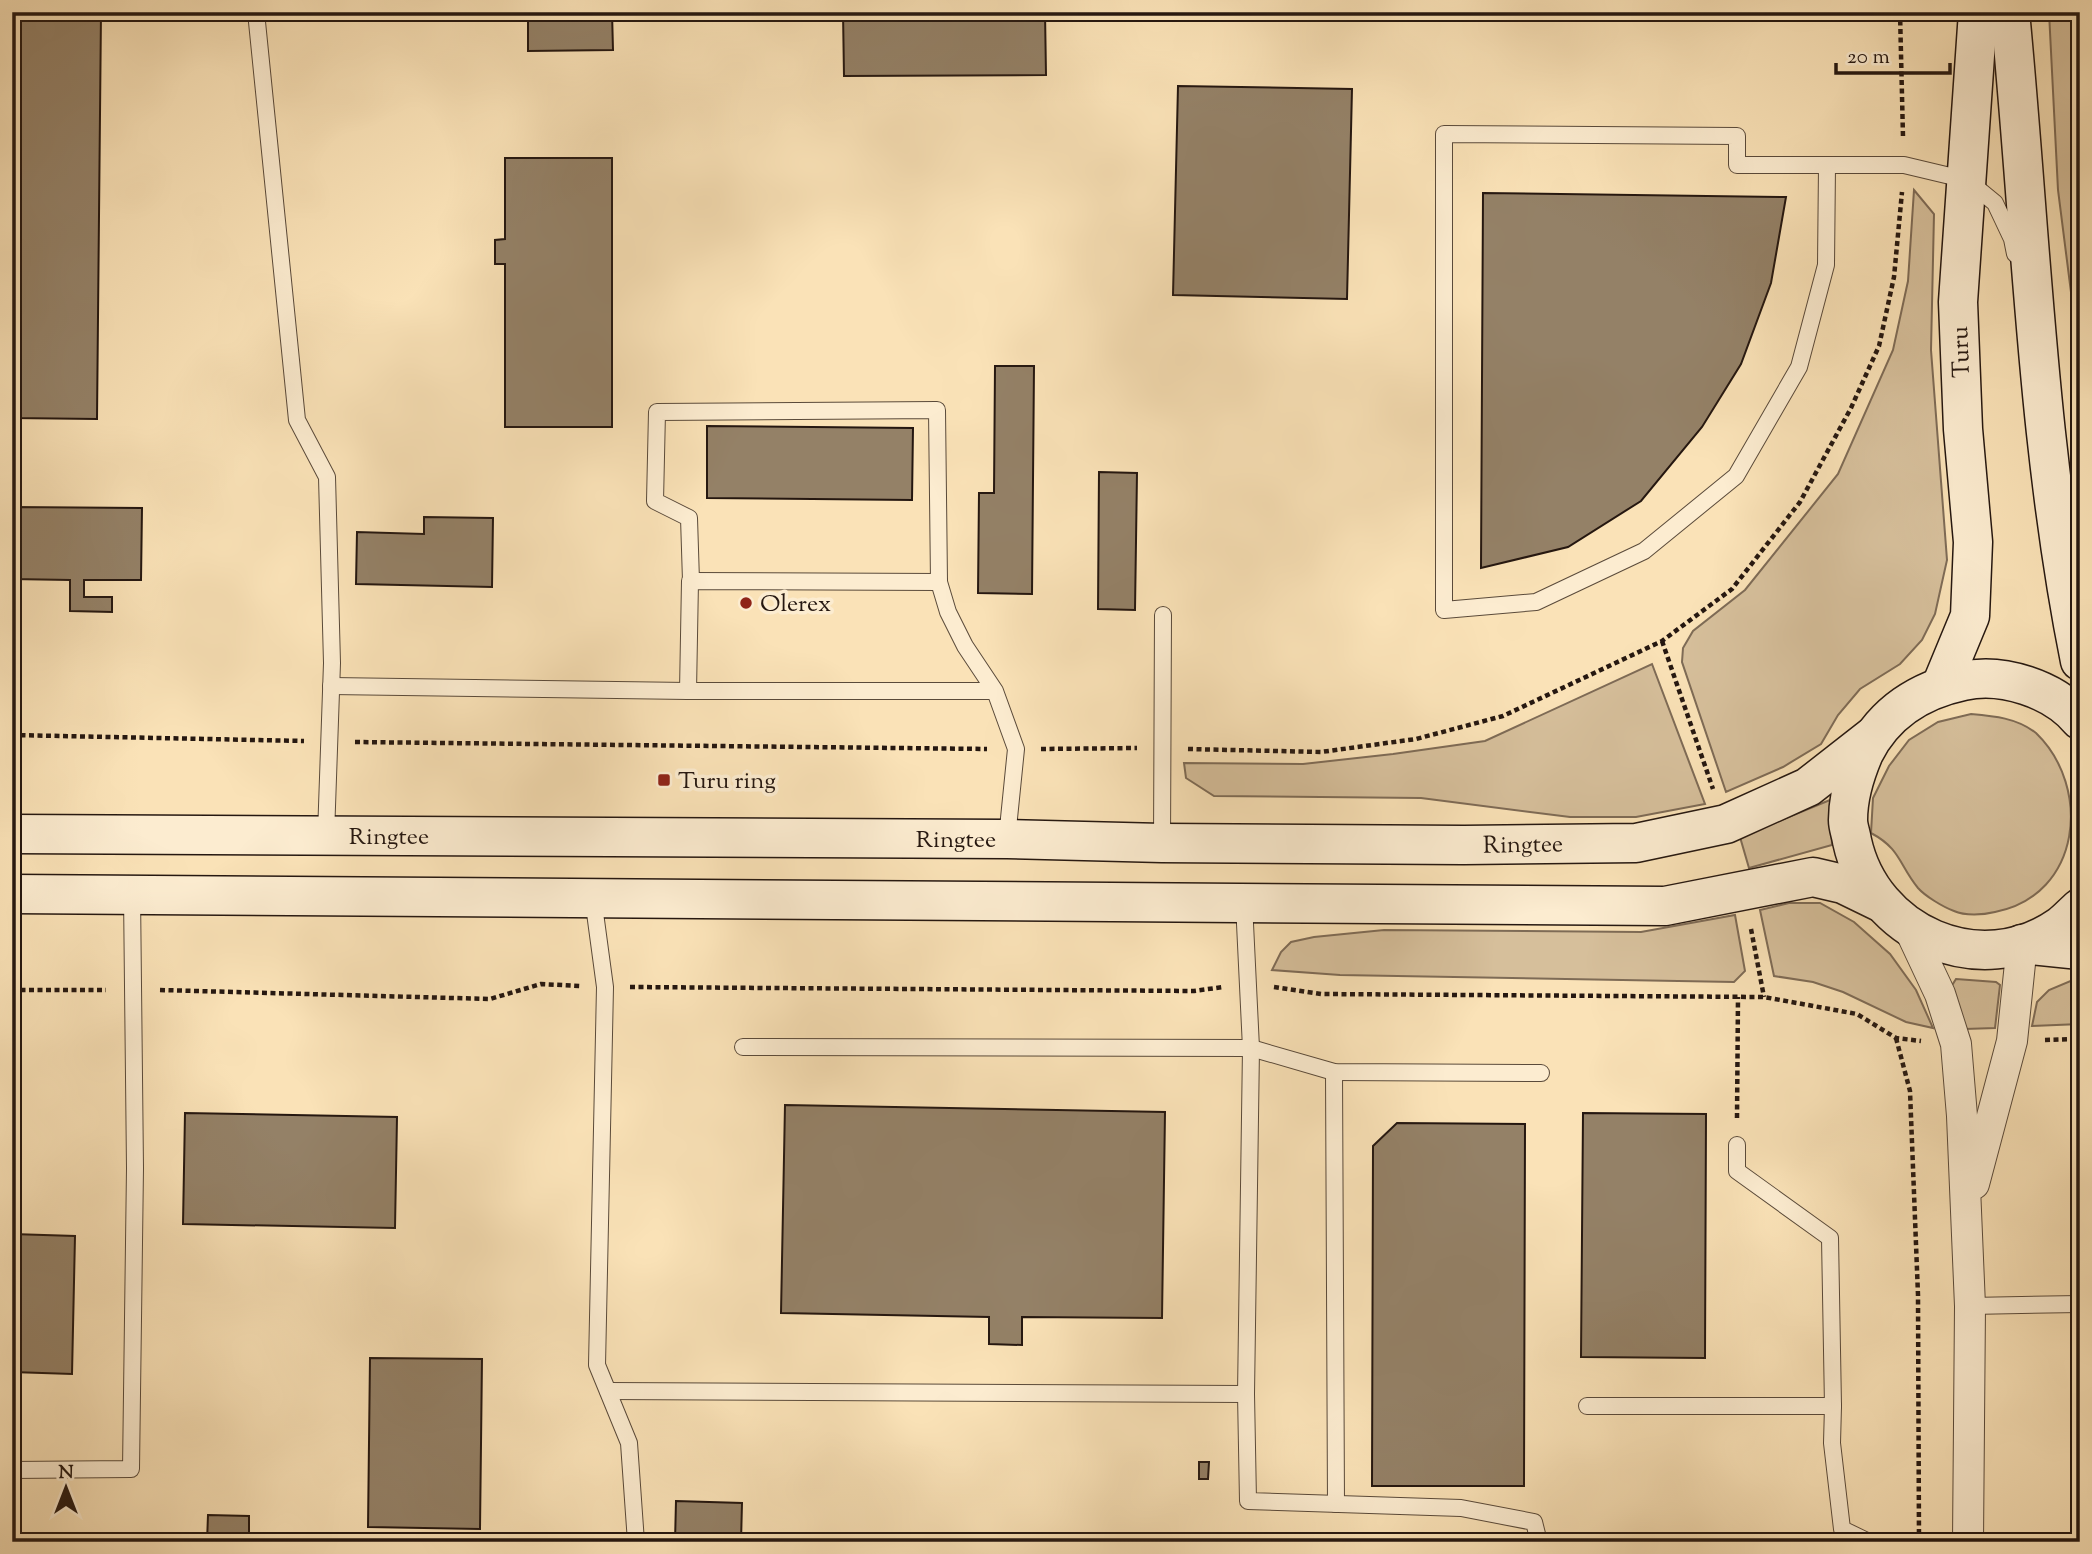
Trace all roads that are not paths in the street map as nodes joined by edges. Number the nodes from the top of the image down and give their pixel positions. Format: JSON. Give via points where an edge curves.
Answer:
{"nodes":[{"id":1,"x":256,"y":12,"type":"edge"},
{"id":2,"x":1978,"y":12,"type":"edge"},
{"id":3,"x":2010,"y":12,"type":"edge"},
{"id":4,"x":1827,"y":166,"type":"junction"},
{"id":5,"x":1967,"y":180,"type":"junction"},
{"id":6,"x":2036,"y":342,"type":"junction"},
{"id":7,"x":691,"y":581,"type":"junction"},
{"id":8,"x":939,"y":582,"type":"junction"},
{"id":9,"x":1163,"y":615,"type":"dead end"},
{"id":10,"x":2080,"y":662,"type":"edge"},
{"id":11,"x":331,"y":686,"type":"junction"},
{"id":12,"x":1941,"y":686,"type":"junction"},
{"id":13,"x":688,"y":691,"type":"junction"},
{"id":14,"x":995,"y":691,"type":"junction"},
{"id":15,"x":2080,"y":720,"type":"edge"},
{"id":16,"x":1872,"y":737,"type":"junction"},
{"id":17,"x":12,"y":834,"type":"edge"},
{"id":18,"x":326,"y":835,"type":"junction"},
{"id":19,"x":1007,"y":839,"type":"junction"},
{"id":20,"x":1162,"y":843,"type":"junction"},
{"id":21,"x":12,"y":894,"type":"edge"},
{"id":22,"x":132,"y":894,"type":"junction"},
{"id":23,"x":593,"y":898,"type":"junction"},
{"id":24,"x":1880,"y":902,"type":"junction"},
{"id":25,"x":1244,"y":903,"type":"junction"},
{"id":26,"x":2080,"y":908,"type":"edge"},
{"id":27,"x":1909,"y":928,"type":"junction"},
{"id":28,"x":2022,"y":944,"type":"junction"},
{"id":29,"x":2080,"y":950,"type":"edge"},
{"id":30,"x":743,"y":1046,"type":"dead end"},
{"id":31,"x":1251,"y":1048,"type":"junction"},
{"id":32,"x":1334,"y":1072,"type":"junction"},
{"id":33,"x":1541,"y":1073,"type":"dead end"},
{"id":34,"x":1737,"y":1145,"type":"road end"},
{"id":35,"x":1966,"y":1214,"type":"junction"},
{"id":36,"x":2080,"y":1304,"type":"edge"},
{"id":37,"x":1970,"y":1306,"type":"junction"},
{"id":38,"x":608,"y":1391,"type":"junction"},
{"id":39,"x":1246,"y":1394,"type":"junction"},
{"id":40,"x":1587,"y":1406,"type":"dead end"},
{"id":41,"x":1833,"y":1406,"type":"junction"},
{"id":42,"x":12,"y":1470,"type":"edge"},
{"id":43,"x":1336,"y":1504,"type":"junction"},
{"id":44,"x":636,"y":1542,"type":"edge"},
{"id":45,"x":1539,"y":1542,"type":"edge"},
{"id":46,"x":1869,"y":1542,"type":"edge"},
{"id":47,"x":1968,"y":1542,"type":"edge"}],
"edges":[{"from":1,"to":11,"type":"lane","via":[[297,420],[327,477]]},
{"from":2,"to":5,"type":"main road","name":"Turu"},
{"from":3,"to":6,"type":"main road"},
{"from":4,"to":4,"type":"lane","via":[[1826,265],[1799,367],[1736,476],[1644,551],[1536,602],[1444,610],[1444,134],[1737,136],[1737,165]]},
{"from":4,"to":5,"type":"lane","via":[[1904,165]]},
{"from":5,"to":6,"type":"lane","via":[[1995,203],[2012,239]]},
{"from":5,"to":12,"type":"main road","name":"Turu","via":[[1958,302],[1973,542],[1970,616]]},
{"from":6,"to":10,"type":"main road","via":[[2056,523]]},
{"from":7,"to":8,"type":"lane"},
{"from":7,"to":8,"type":"lane","via":[[689,518],[655,501],[657,412],[937,410]]},
{"from":7,"to":13,"type":"lane"},
{"from":8,"to":14,"type":"lane","via":[[965,646]]},
{"from":9,"to":20,"type":"lane"},
{"from":11,"to":13,"type":"lane"},
{"from":11,"to":18,"type":"lane"},
{"from":12,"to":15,"type":"main road","via":[[1969,679],[1998,679],[2053,698]]},
{"from":12,"to":16,"type":"main road","via":[[1914,698]]},
{"from":13,"to":14,"type":"lane"},
{"from":14,"to":19,"type":"lane","via":[[1016,749]]},
{"from":16,"to":20,"type":"main road","name":"Ringtee","via":[[1808,787],[1726,824],[1636,843]]},
{"from":16,"to":24,"type":"main road","via":[[1853,777],[1848,821],[1857,864]]},
{"from":17,"to":18,"type":"main road","name":"Ringtee"},
{"from":18,"to":19,"type":"main road","name":"Ringtee"},
{"from":19,"to":20,"type":"main road","name":"Ringtee"},
{"from":21,"to":22,"type":"main road"},
{"from":22,"to":23,"type":"main road"},
{"from":22,"to":42,"type":"lane","via":[[131,1469]]},
{"from":23,"to":25,"type":"main road"},
{"from":23,"to":38,"type":"lane","via":[[605,987],[597,1364]]},
{"from":24,"to":25,"type":"main road","via":[[1843,884],[1813,877],[1665,906]]},
{"from":24,"to":27,"type":"main road"},
{"from":25,"to":31,"type":"lane"},
{"from":26,"to":28,"type":"main road","via":[[2060,926]]},
{"from":27,"to":28,"type":"main road","via":[[1945,944],[1984,950]]},
{"from":27,"to":35,"type":"street","via":[[1940,993],[1956,1044]]},
{"from":28,"to":29,"type":"main road"},
{"from":28,"to":35,"type":"street","via":[[2012,1041]]},
{"from":30,"to":31,"type":"lane"},
{"from":31,"to":32,"type":"lane"},
{"from":31,"to":39,"type":"lane"},
{"from":32,"to":33,"type":"lane"},
{"from":32,"to":43,"type":"lane"},
{"from":34,"to":41,"type":"lane","via":[[1737,1171],[1830,1238]]},
{"from":35,"to":37,"type":"street"},
{"from":36,"to":37,"type":"lane"},
{"from":37,"to":47,"type":"street"},
{"from":38,"to":39,"type":"lane"},
{"from":38,"to":44,"type":"lane","via":[[629,1443]]},
{"from":39,"to":43,"type":"lane","via":[[1248,1502]]},
{"from":40,"to":41,"type":"lane"},
{"from":41,"to":46,"type":"lane","via":[[1832,1443],[1842,1529]]},
{"from":43,"to":45,"type":"lane","via":[[1461,1508],[1534,1522]]}]}
